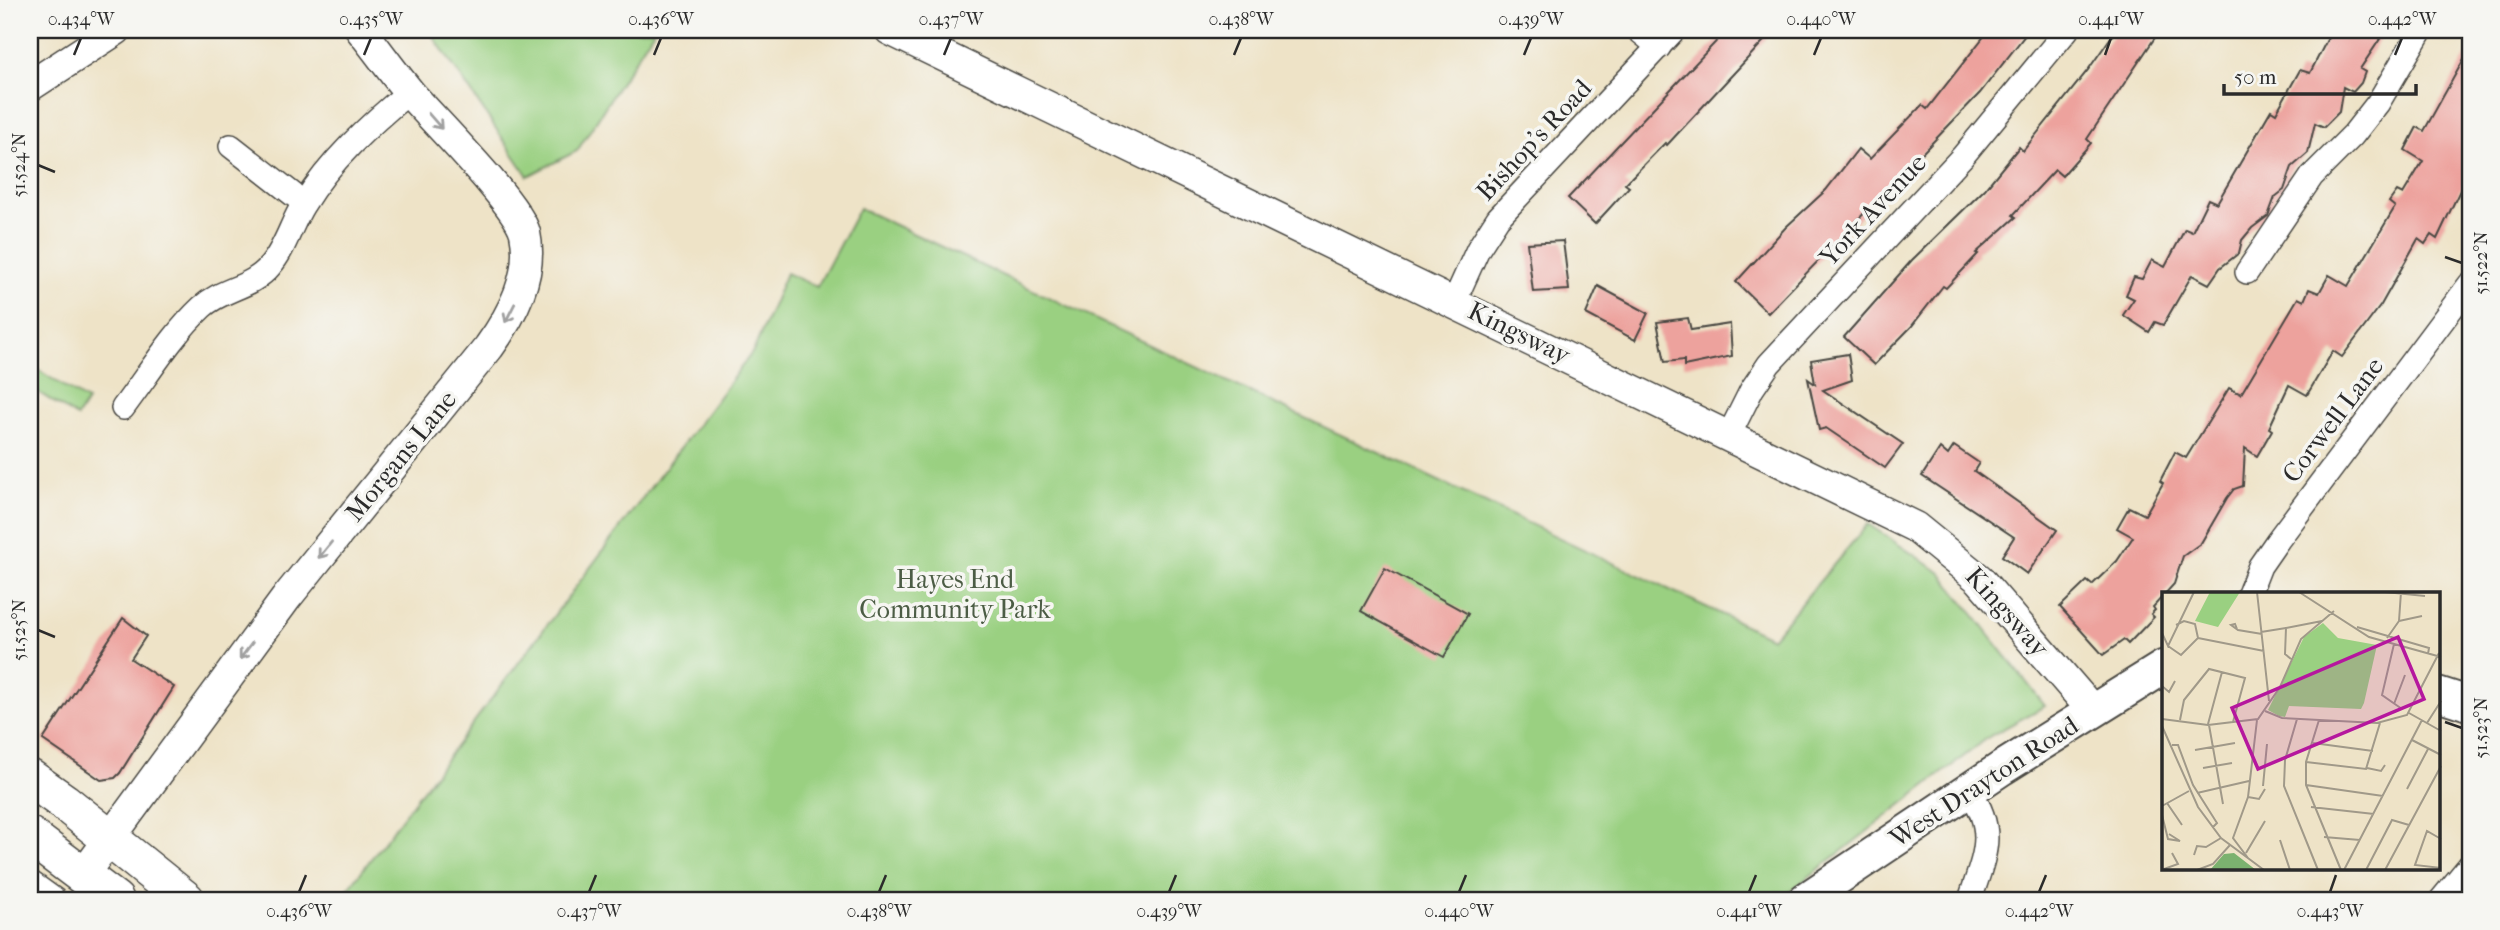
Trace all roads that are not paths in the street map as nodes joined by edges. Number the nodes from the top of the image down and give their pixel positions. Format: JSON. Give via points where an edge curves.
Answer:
{"nodes":[{"id":1,"x":116,"y":30,"type":"edge"},
{"id":2,"x":361,"y":30,"type":"edge"},
{"id":3,"x":890,"y":30,"type":"edge"},
{"id":4,"x":1638,"y":30,"type":"edge"},
{"id":5,"x":1674,"y":30,"type":"edge"},
{"id":6,"x":2067,"y":30,"type":"edge"},
{"id":7,"x":2421,"y":30,"type":"edge"},
{"id":8,"x":1659,"y":47,"type":"junction"},
{"id":9,"x":30,"y":86,"type":"edge"},
{"id":10,"x":409,"y":92,"type":"junction"},
{"id":11,"x":231,"y":146,"type":"dead end"},
{"id":12,"x":304,"y":202,"type":"junction"},
{"id":13,"x":2247,"y":272,"type":"dead end"},
{"id":14,"x":2470,"y":284,"type":"edge"},
{"id":15,"x":1454,"y":302,"type":"junction"},
{"id":16,"x":123,"y":408,"type":"dead end"},
{"id":17,"x":1729,"y":435,"type":"junction"},
{"id":18,"x":2250,"y":592,"type":"edge"},
{"id":19,"x":2162,"y":668,"type":"edge"},
{"id":20,"x":2440,"y":694,"type":"edge"},
{"id":21,"x":2470,"y":704,"type":"edge"},
{"id":22,"x":2093,"y":711,"type":"junction"},
{"id":23,"x":30,"y":778,"type":"edge"},
{"id":24,"x":1969,"y":790,"type":"junction"},
{"id":25,"x":30,"y":836,"type":"edge"},
{"id":26,"x":111,"y":839,"type":"junction"},
{"id":27,"x":2470,"y":865,"type":"edge"},
{"id":28,"x":83,"y":875,"type":"junction"},
{"id":29,"x":30,"y":882,"type":"edge"},
{"id":30,"x":55,"y":900,"type":"edge"},
{"id":31,"x":115,"y":900,"type":"edge"},
{"id":32,"x":186,"y":900,"type":"edge"},
{"id":33,"x":1805,"y":900,"type":"edge"},
{"id":34,"x":1970,"y":900,"type":"edge"},
{"id":35,"x":2441,"y":900,"type":"edge"}],
"edges":[{"from":1,"to":9,"type":"street"},
{"from":2,"to":10,"type":"street","name":"Morgans Lane"},
{"from":3,"to":15,"type":"street","name":"Kingsway"},
{"from":4,"to":8,"type":"street"},
{"from":5,"to":8,"type":"street","name":"Bishop's Road"},
{"from":6,"to":17,"type":"street","name":"York Avenue","via":[[1963,156],[1769,364]]},
{"from":7,"to":13,"type":"street","via":[[2378,103],[2304,185]]},
{"from":8,"to":15,"type":"street","name":"Bishop's Road","via":[[1498,218]]},
{"from":10,"to":12,"type":"street","via":[[356,140]]},
{"from":10,"to":26,"type":"street","name":"Morgans Lane","one_way":true,"via":[[521,221],[527,260],[515,304],[489,347],[235,666]]},
{"from":11,"to":12,"type":"street"},
{"from":12,"to":16,"type":"street","via":[[271,265],[254,281],[220,293],[201,308]]},
{"from":14,"to":18,"type":"street","name":"Corwell Lane","via":[[2278,540]]},
{"from":15,"to":17,"type":"street","name":"Kingsway"},
{"from":17,"to":22,"type":"street","name":"Kingsway","via":[[1876,506],[1941,545],[1996,598]]},
{"from":19,"to":22,"type":"main road","name":"West Drayton Road"},
{"from":20,"to":21,"type":"main road"},
{"from":22,"to":24,"type":"main road","name":"West Drayton Road"},
{"from":23,"to":26,"type":"main road"},
{"from":24,"to":33,"type":"main road","name":"West Drayton Road"},
{"from":24,"to":34,"type":"street","via":[[1988,828]]},
{"from":25,"to":28,"type":"main road"},
{"from":26,"to":28,"type":"street","name":"Morgans Lane"},
{"from":26,"to":32,"type":"main road"},
{"from":27,"to":35,"type":"street"},
{"from":28,"to":31,"type":"main road"},
{"from":29,"to":30,"type":"street"}]}
